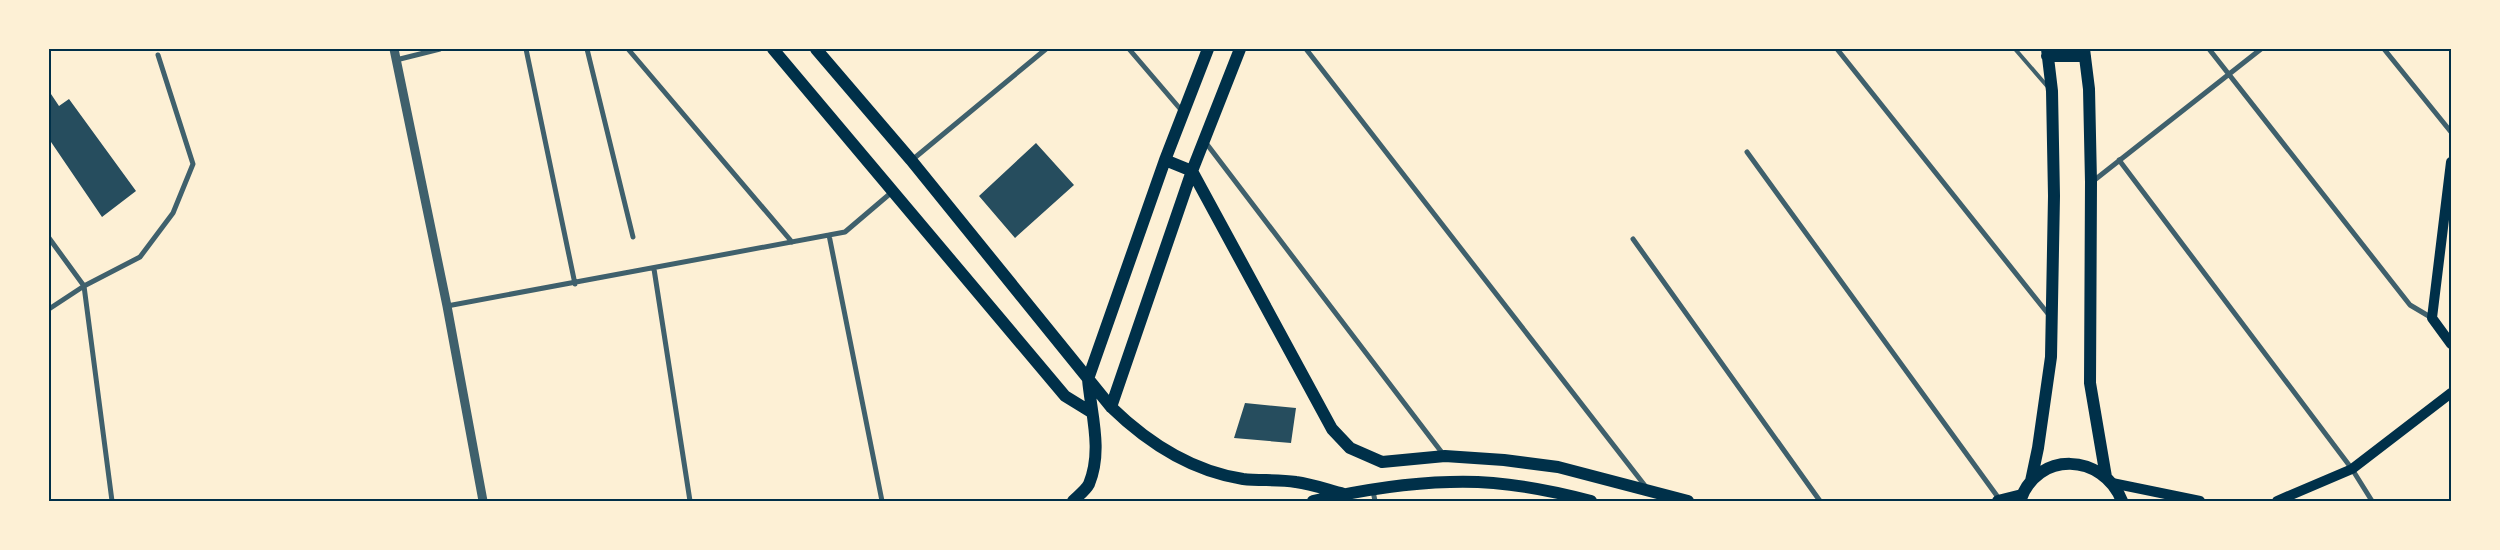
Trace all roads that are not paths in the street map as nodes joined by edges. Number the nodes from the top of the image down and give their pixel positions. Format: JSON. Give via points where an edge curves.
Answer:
{"nodes":[{"id":1,"x":394,"y":49,"type":"edge"},
{"id":2,"x":440,"y":49,"type":"edge"},
{"id":3,"x":526,"y":49,"type":"edge"},
{"id":4,"x":587,"y":49,"type":"edge"},
{"id":5,"x":628,"y":49,"type":"edge"},
{"id":6,"x":773,"y":49,"type":"edge"},
{"id":7,"x":816,"y":49,"type":"edge"},
{"id":8,"x":1046,"y":49,"type":"edge"},
{"id":9,"x":1129,"y":49,"type":"edge"},
{"id":10,"x":1208,"y":49,"type":"edge"},
{"id":11,"x":1240,"y":49,"type":"edge"},
{"id":12,"x":1306,"y":49,"type":"edge"},
{"id":13,"x":1837,"y":49,"type":"edge"},
{"id":14,"x":2015,"y":49,"type":"edge"},
{"id":15,"x":2208,"y":49,"type":"edge"},
{"id":16,"x":2261,"y":49,"type":"edge"},
{"id":17,"x":2384,"y":49,"type":"edge"},
{"id":18,"x":2085,"y":52,"type":"edge"},
{"id":19,"x":2047,"y":53,"type":"edge"},
{"id":20,"x":158,"y":55,"type":"dead end"},
{"id":21,"x":396,"y":60,"type":"junction"},
{"id":22,"x":2228,"y":74,"type":"junction"},
{"id":23,"x":2052,"y":91,"type":"junction"},
{"id":24,"x":1183,"y":113,"type":"junction"},
{"id":25,"x":2451,"y":132,"type":"edge"},
{"id":26,"x":1204,"y":141,"type":"junction"},
{"id":27,"x":1747,"y":152,"type":"dead end"},
{"id":28,"x":911,"y":160,"type":"junction"},
{"id":29,"x":1165,"y":160,"type":"junction"},
{"id":30,"x":2119,"y":160,"type":"junction"},
{"id":31,"x":2451,"y":162,"type":"edge"},
{"id":32,"x":1192,"y":171,"type":"junction"},
{"id":33,"x":2091,"y":182,"type":"junction"},
{"id":34,"x":892,"y":191,"type":"junction"},
{"id":35,"x":829,"y":236,"type":"junction"},
{"id":36,"x":633,"y":237,"type":"dead end"},
{"id":37,"x":49,"y":238,"type":"edge"},
{"id":38,"x":1633,"y":239,"type":"dead end"},
{"id":39,"x":792,"y":242,"type":"junction"},
{"id":40,"x":654,"y":269,"type":"junction"},
{"id":41,"x":575,"y":284,"type":"junction"},
{"id":42,"x":84,"y":286,"type":"junction"},
{"id":43,"x":447,"y":306,"type":"junction"},
{"id":44,"x":49,"y":309,"type":"edge"},
{"id":45,"x":2432,"y":318,"type":"junction"},
{"id":46,"x":2052,"y":319,"type":"junction"},
{"id":47,"x":2451,"y":344,"type":"edge"},
{"id":48,"x":1088,"y":379,"type":"junction"},
{"id":49,"x":2451,"y":392,"type":"edge"},
{"id":50,"x":1111,"y":407,"type":"junction"},
{"id":51,"x":1091,"y":412,"type":"junction"},
{"id":52,"x":1445,"y":456,"type":"junction"},
{"id":53,"x":2352,"y":469,"type":"junction"},
{"id":54,"x":2109,"y":480,"type":"junction"},
{"id":55,"x":2031,"y":481,"type":"junction"},
{"id":56,"x":1649,"y":491,"type":"junction"},
{"id":57,"x":1344,"y":494,"type":"junction"},
{"id":58,"x":1374,"y":496,"type":"edge"},
{"id":59,"x":2021,"y":498,"type":"edge"},
{"id":60,"x":112,"y":501,"type":"edge"},
{"id":61,"x":483,"y":501,"type":"edge"},
{"id":62,"x":690,"y":501,"type":"edge"},
{"id":63,"x":882,"y":501,"type":"edge"},
{"id":64,"x":1073,"y":501,"type":"edge"},
{"id":65,"x":1313,"y":501,"type":"edge"},
{"id":66,"x":1591,"y":501,"type":"edge"},
{"id":67,"x":1688,"y":501,"type":"edge"},
{"id":68,"x":1820,"y":501,"type":"edge"},
{"id":69,"x":1999,"y":501,"type":"edge"},
{"id":70,"x":2122,"y":501,"type":"edge"},
{"id":71,"x":2200,"y":501,"type":"edge"},
{"id":72,"x":2277,"y":501,"type":"edge"},
{"id":73,"x":2372,"y":501,"type":"edge"}],
"edges":[{"from":1,"to":21,"type":"street"},
{"from":2,"to":21,"type":"street"},
{"from":3,"to":41,"type":"street"},
{"from":4,"to":36,"type":"street"},
{"from":5,"to":39,"type":"street"},
{"from":6,"to":34,"type":"main road"},
{"from":7,"to":28,"type":"main road"},
{"from":8,"to":28,"type":"street"},
{"from":9,"to":24,"type":"street"},
{"from":10,"to":24,"type":"main road"},
{"from":11,"to":26,"type":"main road"},
{"from":12,"to":56,"type":"street"},
{"from":13,"to":46,"type":"street"},
{"from":14,"to":23,"type":"lane"},
{"from":15,"to":22,"type":"street"},
{"from":16,"to":22,"type":"street"},
{"from":17,"to":25,"type":"street"},
{"from":18,"to":19,"type":"main road"},
{"from":18,"to":33,"type":"main road"},
{"from":19,"to":23,"type":"main road"},
{"from":20,"to":42,"type":"street","via":[[193,164],[173,213],[140,257]]},
{"from":21,"to":43,"type":"street"},
{"from":22,"to":30,"type":"street"},
{"from":22,"to":45,"type":"street","via":[[2410,305]]},
{"from":23,"to":46,"type":"main road"},
{"from":24,"to":29,"type":"main road"},
{"from":26,"to":32,"type":"main road"},
{"from":26,"to":52,"type":"street"},
{"from":27,"to":69,"type":"street"},
{"from":28,"to":48,"type":"main road"},
{"from":29,"to":32,"type":"main road"},
{"from":29,"to":48,"type":"main road"},
{"from":30,"to":33,"type":"street"},
{"from":30,"to":53,"type":"street"},
{"from":31,"to":45,"type":"main road"},
{"from":32,"to":50,"type":"main road"},
{"from":32,"to":52,"type":"main road","via":[[1332,429],[1350,448],[1382,462]]},
{"from":33,"to":54,"type":"main road","via":[[2090,382]]},
{"from":34,"to":35,"type":"street","via":[[845,232]]},
{"from":34,"to":51,"type":"main road","via":[[1066,396]]},
{"from":35,"to":39,"type":"street"},
{"from":35,"to":63,"type":"street"},
{"from":37,"to":42,"type":"street"},
{"from":38,"to":68,"type":"street"},
{"from":39,"to":40,"type":"street"},
{"from":40,"to":41,"type":"street"},
{"from":40,"to":62,"type":"street"},
{"from":41,"to":43,"type":"street"},
{"from":42,"to":44,"type":"street"},
{"from":42,"to":60,"type":"street"},
{"from":43,"to":61,"type":"street"},
{"from":45,"to":47,"type":"main road"},
{"from":46,"to":55,"type":"main road","via":[[2052,357]]},
{"from":48,"to":50,"type":"main road"},
{"from":48,"to":51,"type":"main road"},
{"from":49,"to":53,"type":"main road"},
{"from":50,"to":51,"type":"main road"},
{"from":50,"to":57,"type":"main road","via":[[1133,429],[1160,448],[1204,469],[1243,479],[1296,482]]},
{"from":51,"to":64,"type":"main road","via":[[1097,446],[1094,464],[1088,485]]},
{"from":52,"to":56,"type":"main road","via":[[1558,467]]},
{"from":53,"to":72,"type":"main road"},
{"from":53,"to":73,"type":"street"},
{"from":54,"to":55,"type":"main road","via":[[2094,469],[2068,464],[2048,469]]},
{"from":54,"to":70,"type":"main road"},
{"from":54,"to":71,"type":"main road"},
{"from":55,"to":59,"type":"main road"},
{"from":56,"to":67,"type":"main road"},
{"from":57,"to":58,"type":"main road"},
{"from":57,"to":65,"type":"main road"},
{"from":58,"to":66,"type":"main road","via":[[1459,482],[1545,490]]},
{"from":59,"to":69,"type":"main road"}]}
